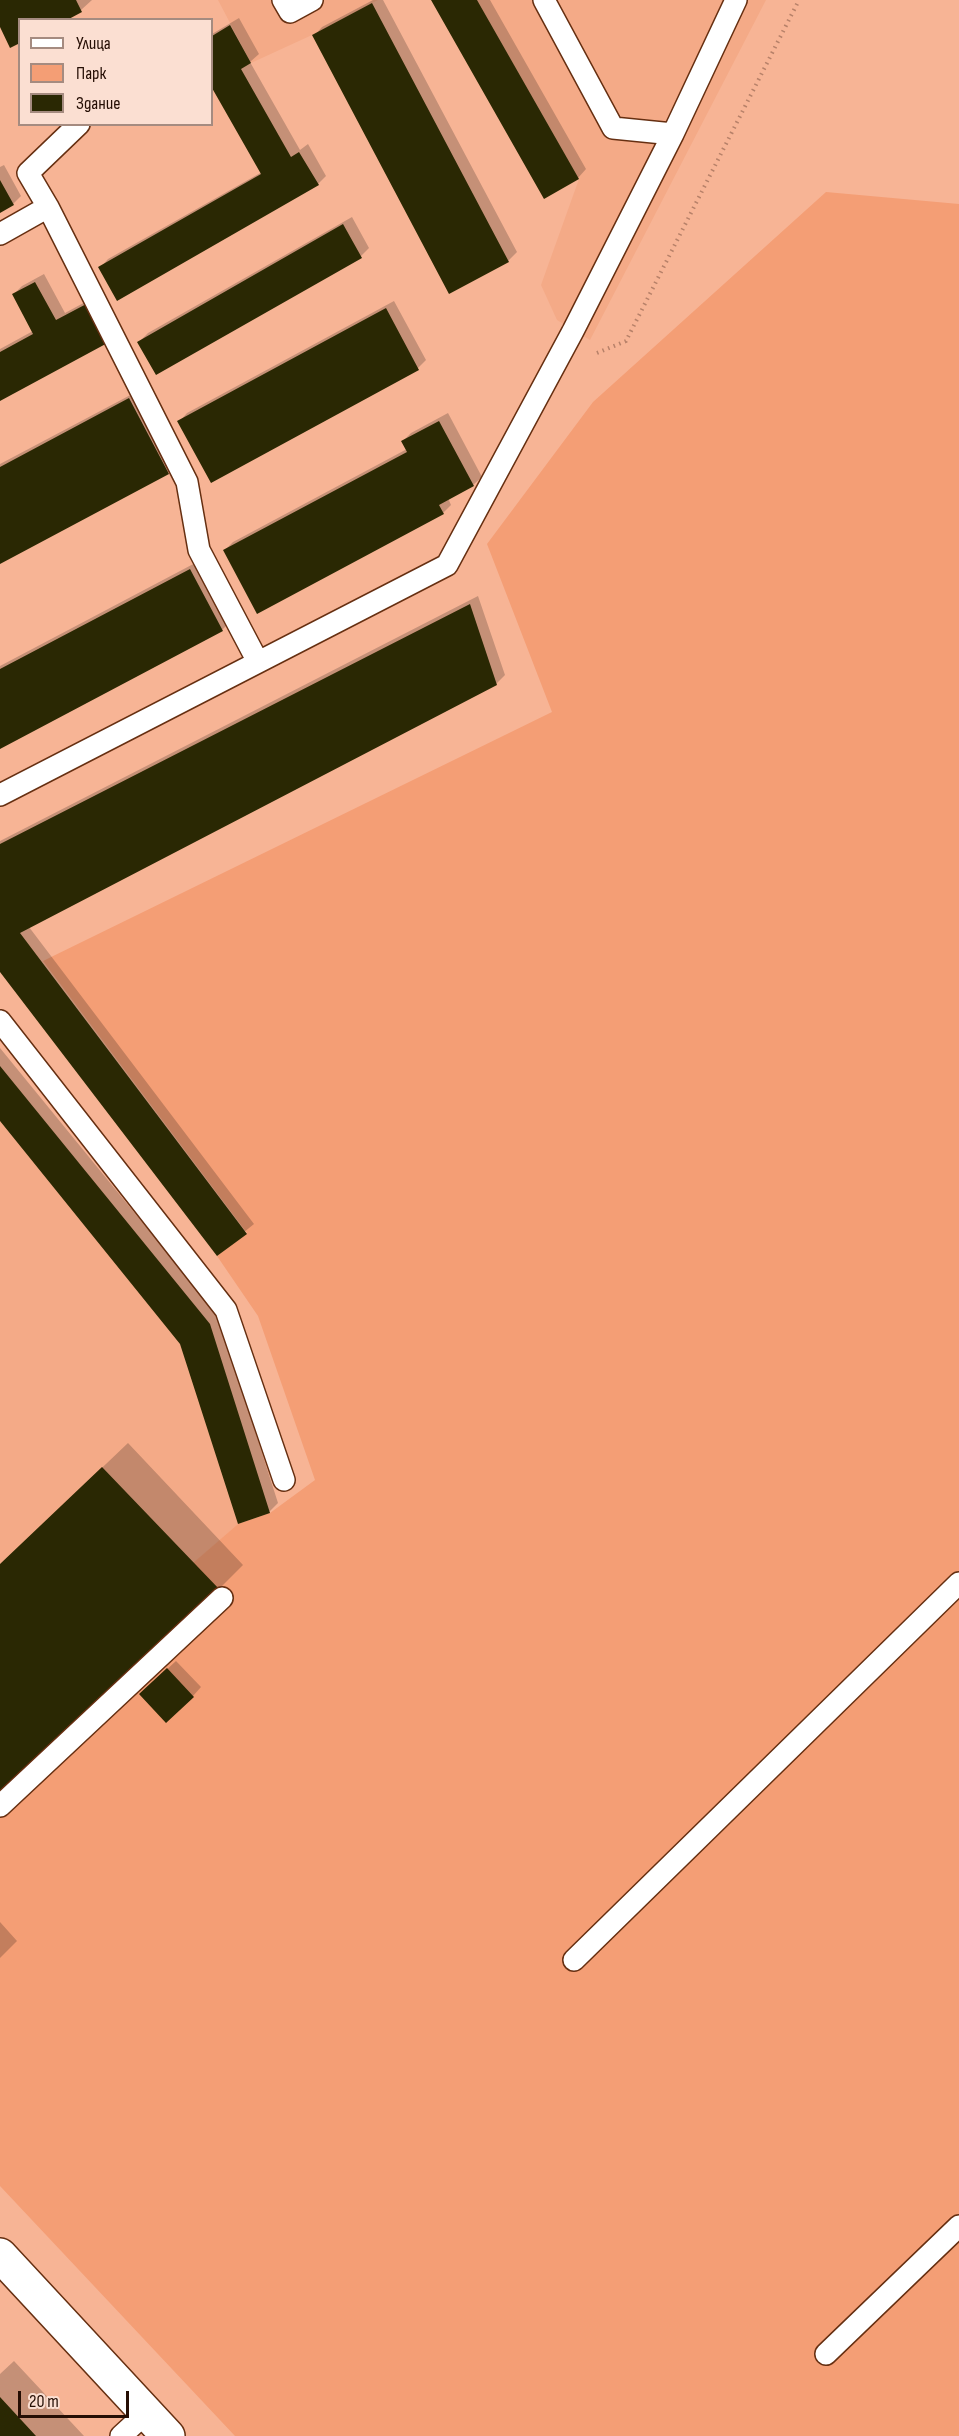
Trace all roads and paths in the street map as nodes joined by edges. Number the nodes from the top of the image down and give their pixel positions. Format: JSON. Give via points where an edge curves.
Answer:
{"nodes":[{"id":1,"x":283,"y":0,"type":"edge"},
{"id":2,"x":312,"y":0,"type":"edge"},
{"id":3,"x":544,"y":0,"type":"edge"},
{"id":4,"x":736,"y":0,"type":"edge"},
{"id":5,"x":799,"y":0,"type":"edge"},
{"id":6,"x":77,"y":126,"type":"edge"},
{"id":7,"x":673,"y":134,"type":"junction"},
{"id":8,"x":48,"y":207,"type":"junction"},
{"id":9,"x":0,"y":234,"type":"edge"},
{"id":10,"x":551,"y":372,"type":"junction"},
{"id":11,"x":258,"y":662,"type":"junction"},
{"id":12,"x":0,"y":795,"type":"edge"},
{"id":13,"x":0,"y":1021,"type":"edge"},
{"id":14,"x":284,"y":1480,"type":"dead end"},
{"id":15,"x":959,"y":1583,"type":"edge"},
{"id":16,"x":222,"y":1598,"type":"dead end"},
{"id":17,"x":0,"y":1806,"type":"edge"},
{"id":18,"x":574,"y":1960,"type":"dead end"},
{"id":19,"x":959,"y":2226,"type":"edge"},
{"id":20,"x":0,"y":2255,"type":"edge"},
{"id":21,"x":826,"y":2354,"type":"dead end"},
{"id":22,"x":157,"y":2424,"type":"edge"},
{"id":23,"x":121,"y":2436,"type":"edge"}],
"edges":[{"from":1,"to":2,"type":"lane","via":[[290,12]]},
{"from":3,"to":7,"type":"lane","via":[[613,128]]},
{"from":4,"to":7,"type":"lane"},
{"from":5,"to":10,"type":"path","via":[[626,341]]},
{"from":6,"to":8,"type":"lane","via":[[28,173]]},
{"from":7,"to":10,"type":"lane"},
{"from":8,"to":9,"type":"lane"},
{"from":8,"to":11,"type":"lane","via":[[187,482],[200,550]]},
{"from":10,"to":11,"type":"lane","via":[[447,565]]},
{"from":11,"to":12,"type":"lane"},
{"from":13,"to":14,"type":"lane","via":[[226,1310]]},
{"from":15,"to":18,"type":"lane"},
{"from":16,"to":17,"type":"lane"},
{"from":19,"to":21,"type":"lane"},
{"from":20,"to":22,"type":"street"},
{"from":22,"to":23,"type":"lane"}]}
